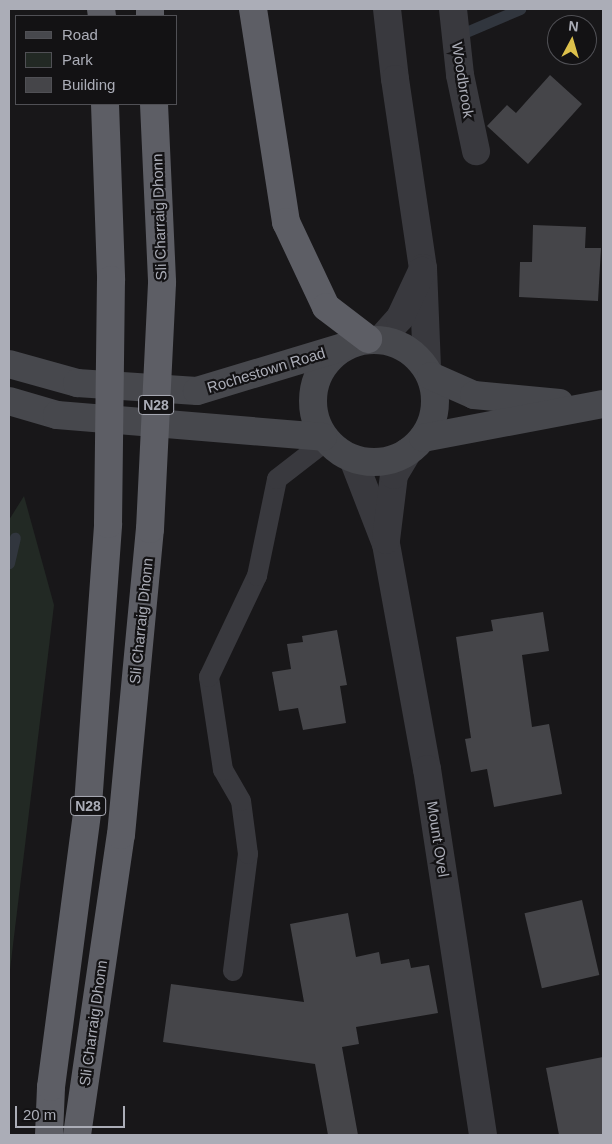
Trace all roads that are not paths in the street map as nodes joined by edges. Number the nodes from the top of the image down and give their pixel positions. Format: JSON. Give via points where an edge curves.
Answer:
{"nodes":[{"id":1,"x":253,"y":9,"type":"edge"},
{"id":2,"x":387,"y":9,"type":"edge"},
{"id":3,"x":453,"y":9,"type":"edge"},
{"id":4,"x":105,"y":105,"type":"edge"},
{"id":5,"x":154,"y":105,"type":"edge"},
{"id":6,"x":476,"y":151,"type":"dead end"},
{"id":7,"x":423,"y":268,"type":"junction"},
{"id":8,"x":365,"y":342,"type":"junction"},
{"id":9,"x":9,"y":364,"type":"edge"},
{"id":10,"x":429,"y":373,"type":"junction"},
{"id":11,"x":9,"y":401,"type":"edge"},
{"id":12,"x":597,"y":405,"type":"edge"},
{"id":13,"x":325,"y":439,"type":"junction"},
{"id":14,"x":416,"y":445,"type":"junction"},
{"id":15,"x":353,"y":459,"type":"junction"},
{"id":16,"x":386,"y":544,"type":"junction"},
{"id":17,"x":233,"y":971,"type":"dead end"},
{"id":18,"x":50,"y":1135,"type":"edge"},
{"id":19,"x":77,"y":1135,"type":"edge"},
{"id":20,"x":483,"y":1135,"type":"edge"}],
"edges":[{"from":1,"to":8,"type":"highway","via":[[286,222],[326,307]]},
{"from":2,"to":7,"type":"street","via":[[394,79]]},
{"from":3,"to":6,"type":"street","name":"Woodbrook","via":[[460,75]]},
{"from":4,"to":18,"type":"highway","number":"N28","bridge":true,"via":[[111,280],[108,524],[88,805],[51,1087]]},
{"from":5,"to":19,"type":"highway","name":"Sli Charraig Dhonn","number":"N28","bridge":true,"via":[[162,282],[150,529],[120,835]]},
{"from":7,"to":8,"type":"street","via":[[400,318]]},
{"from":7,"to":10,"type":"street"},
{"from":8,"to":9,"type":"main road","name":"Rochestown Road","via":[[197,391],[77,383]]},
{"from":8,"to":10,"type":"main road","via":[[407,349]]},
{"from":8,"to":13,"type":"main road","via":[[328,358],[317,376],[312,397]]},
{"from":10,"to":12,"type":"main road","via":[[474,395]]},
{"from":10,"to":14,"type":"main road","via":[[435,408]]},
{"from":11,"to":13,"type":"main road","via":[[57,415]]},
{"from":12,"to":14,"type":"main road"},
{"from":13,"to":15,"type":"main road"},
{"from":13,"to":17,"type":"lane","via":[[277,478],[257,576],[210,677],[223,770],[241,801],[248,854]]},
{"from":14,"to":15,"type":"main road","via":[[381,462]]},
{"from":14,"to":16,"type":"street","name":"Mount Ovel","via":[[394,475]]},
{"from":15,"to":16,"type":"street","name":"Mount Ovel"},
{"from":16,"to":20,"type":"street","name":"Mount Ovel","via":[[427,769]]}]}
